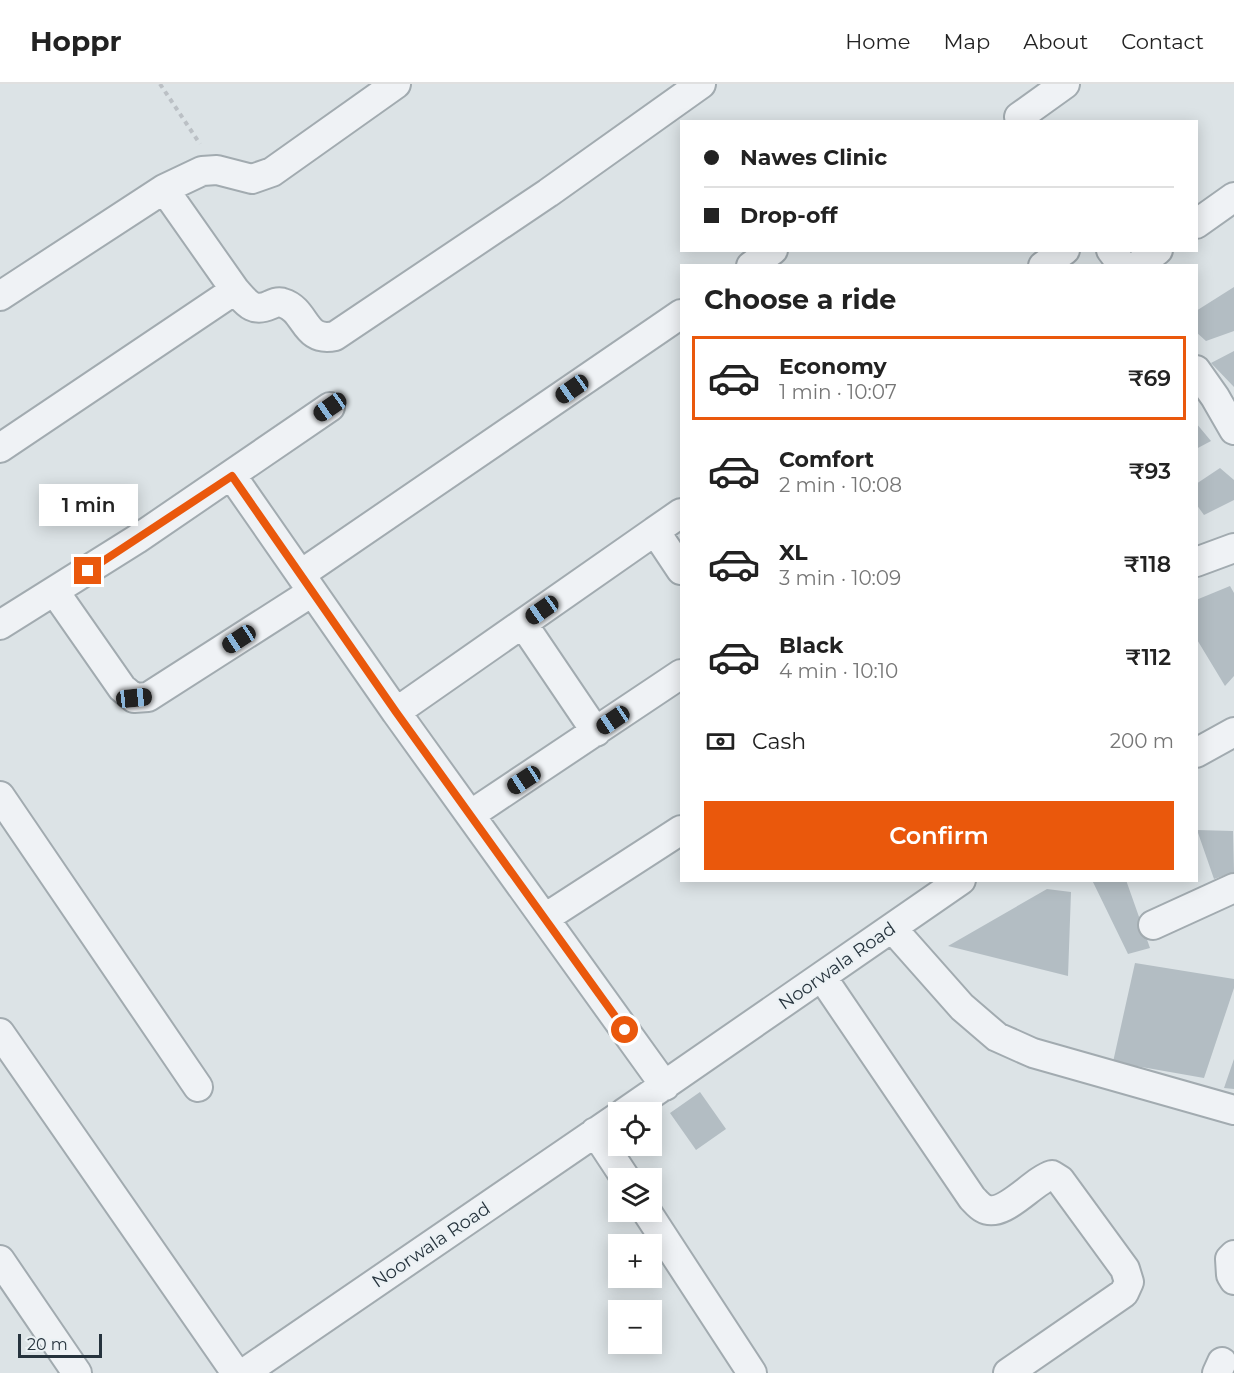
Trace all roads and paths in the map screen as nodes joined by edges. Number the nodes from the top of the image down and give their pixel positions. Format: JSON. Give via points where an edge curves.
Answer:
{"nodes":[{"id":1,"x":160,"y":84,"type":"edge"},
{"id":2,"x":396,"y":84,"type":"edge"},
{"id":3,"x":701,"y":84,"type":"edge"},
{"id":4,"x":1065,"y":84,"type":"edge"},
{"id":5,"x":1018,"y":120,"type":"edge"},
{"id":6,"x":217,"y":170,"type":"junction"},
{"id":7,"x":164,"y":189,"type":"junction"},
{"id":8,"x":1234,"y":197,"type":"edge"},
{"id":9,"x":1198,"y":223,"type":"edge"},
{"id":10,"x":770,"y":252,"type":"edge"},
{"id":11,"x":1062,"y":252,"type":"edge"},
{"id":12,"x":1155,"y":252,"type":"edge"},
{"id":13,"x":754,"y":264,"type":"edge"},
{"id":14,"x":1046,"y":264,"type":"edge"},
{"id":15,"x":1140,"y":264,"type":"edge"},
{"id":16,"x":235,"y":290,"type":"junction"},
{"id":17,"x":0,"y":296,"type":"edge"},
{"id":18,"x":680,"y":315,"type":"edge"},
{"id":19,"x":1198,"y":372,"type":"edge"},
{"id":20,"x":330,"y":407,"type":"dead end"},
{"id":21,"x":1234,"y":430,"type":"edge"},
{"id":22,"x":0,"y":448,"type":"edge"},
{"id":23,"x":232,"y":476,"type":"junction"},
{"id":24,"x":680,"y":514,"type":"edge"},
{"id":25,"x":655,"y":531,"type":"junction"},
{"id":26,"x":1234,"y":548,"type":"edge"},
{"id":27,"x":1198,"y":561,"type":"edge"},
{"id":28,"x":680,"y":568,"type":"edge"},
{"id":29,"x":306,"y":583,"type":"junction"},
{"id":30,"x":55,"y":592,"type":"junction"},
{"id":31,"x":523,"y":624,"type":"junction"},
{"id":32,"x":0,"y":625,"type":"edge"},
{"id":33,"x":680,"y":675,"type":"edge"},
{"id":34,"x":396,"y":712,"type":"junction"},
{"id":35,"x":596,"y":732,"type":"junction"},
{"id":36,"x":1234,"y":732,"type":"edge"},
{"id":37,"x":1198,"y":752,"type":"edge"},
{"id":38,"x":0,"y":796,"type":"edge"},
{"id":39,"x":470,"y":815,"type":"junction"},
{"id":40,"x":680,"y":831,"type":"edge"},
{"id":41,"x":958,"y":882,"type":"edge"},
{"id":42,"x":1234,"y":888,"type":"edge"},
{"id":43,"x":545,"y":918,"type":"junction"},
{"id":44,"x":1153,"y":925,"type":"dead end"},
{"id":45,"x":892,"y":928,"type":"junction"},
{"id":46,"x":822,"y":977,"type":"junction"},
{"id":47,"x":0,"y":1033,"type":"edge"},
{"id":48,"x":665,"y":1086,"type":"junction"},
{"id":49,"x":198,"y":1087,"type":"dead end"},
{"id":50,"x":641,"y":1102,"type":"edge"},
{"id":51,"x":1234,"y":1110,"type":"edge"},
{"id":52,"x":606,"y":1124,"type":"edge"},
{"id":53,"x":622,"y":1168,"type":"edge"},
{"id":54,"x":654,"y":1222,"type":"edge"},
{"id":55,"x":1234,"y":1255,"type":"edge"},
{"id":56,"x":0,"y":1260,"type":"edge"},
{"id":57,"x":1234,"y":1280,"type":"edge"},
{"id":58,"x":78,"y":1373,"type":"edge"},
{"id":59,"x":236,"y":1373,"type":"edge"},
{"id":60,"x":244,"y":1373,"type":"edge"},
{"id":61,"x":752,"y":1373,"type":"edge"},
{"id":62,"x":1008,"y":1373,"type":"edge"}],
"edges":[{"from":1,"to":6,"type":"path"},
{"from":2,"to":6,"type":"street","via":[[272,172],[252,179]]},
{"from":3,"to":16,"type":"street","via":[[548,193],[335,336],[316,336],[284,303],[256,308]]},
{"from":4,"to":5,"type":"street"},
{"from":6,"to":7,"type":"street","via":[[202,171]]},
{"from":7,"to":16,"type":"street"},
{"from":7,"to":17,"type":"street"},
{"from":8,"to":9,"type":"street"},
{"from":10,"to":13,"type":"street"},
{"from":11,"to":14,"type":"street"},
{"from":12,"to":15,"type":"street"},
{"from":16,"to":22,"type":"street"},
{"from":18,"to":29,"type":"street"},
{"from":19,"to":21,"type":"street"},
{"from":20,"to":23,"type":"street"},
{"from":23,"to":29,"type":"street"},
{"from":23,"to":30,"type":"street"},
{"from":24,"to":25,"type":"street"},
{"from":25,"to":28,"type":"street"},
{"from":25,"to":31,"type":"street"},
{"from":26,"to":27,"type":"street"},
{"from":29,"to":30,"type":"street","via":[[148,697],[134,698],[122,688]]},
{"from":29,"to":34,"type":"street"},
{"from":30,"to":32,"type":"street"},
{"from":31,"to":34,"type":"street"},
{"from":31,"to":35,"type":"street"},
{"from":33,"to":35,"type":"street"},
{"from":34,"to":39,"type":"street"},
{"from":35,"to":39,"type":"street"},
{"from":36,"to":37,"type":"street"},
{"from":38,"to":49,"type":"street"},
{"from":39,"to":43,"type":"street"},
{"from":40,"to":43,"type":"street"},
{"from":41,"to":45,"type":"street","name":"Noorwala Road"},
{"from":42,"to":44,"type":"street"},
{"from":43,"to":48,"type":"street"},
{"from":45,"to":46,"type":"street","name":"Noorwala Road"},
{"from":45,"to":51,"type":"street","via":[[962,1007],[997,1037],[1033,1053]]},
{"from":46,"to":48,"type":"street","name":"Noorwala Road"},
{"from":46,"to":62,"type":"street","via":[[983,1209],[1006,1207],[1042,1178],[1052,1175],[1060,1180],[1125,1269],[1129,1282],[1124,1293]]},
{"from":47,"to":59,"type":"street"},
{"from":48,"to":50,"type":"street","name":"Noorwala Road"},
{"from":52,"to":53,"type":"street"},
{"from":52,"to":60,"type":"street","name":"Noorwala Road"},
{"from":54,"to":61,"type":"street"},
{"from":55,"to":57,"type":"street","via":[[1230,1259]]},
{"from":56,"to":58,"type":"street"}]}
